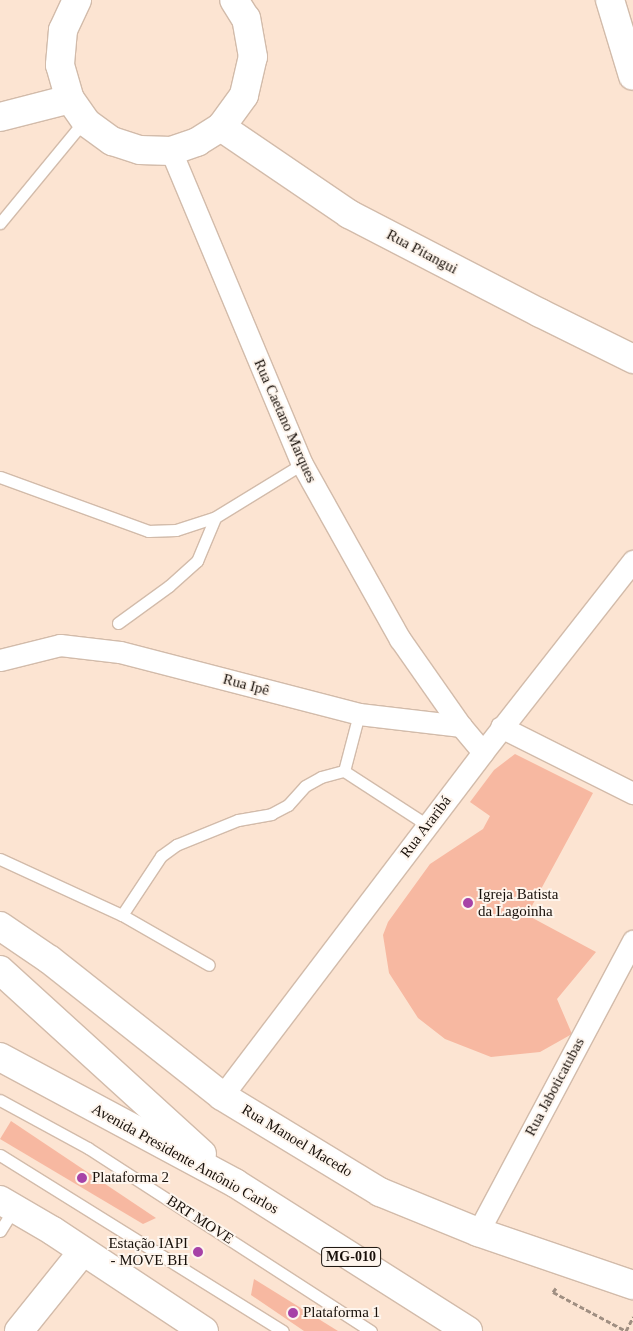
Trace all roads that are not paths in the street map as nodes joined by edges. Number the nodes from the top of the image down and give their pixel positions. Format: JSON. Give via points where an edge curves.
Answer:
{"nodes":[{"id":1,"x":77,"y":0,"type":"edge"},
{"id":2,"x":234,"y":0,"type":"edge"},
{"id":3,"x":610,"y":0,"type":"edge"},
{"id":4,"x":633,"y":76,"type":"edge"},
{"id":5,"x":78,"y":110,"type":"junction"},
{"id":6,"x":0,"y":117,"type":"edge"},
{"id":7,"x":220,"y":127,"type":"junction"},
{"id":8,"x":171,"y":150,"type":"junction"},
{"id":9,"x":0,"y":223,"type":"edge"},
{"id":10,"x":633,"y":359,"type":"edge"},
{"id":11,"x":302,"y":464,"type":"junction"},
{"id":12,"x":0,"y":477,"type":"edge"},
{"id":13,"x":215,"y":518,"type":"junction"},
{"id":14,"x":633,"y":561,"type":"edge"},
{"id":15,"x":118,"y":623,"type":"dead end"},
{"id":16,"x":0,"y":660,"type":"edge"},
{"id":17,"x":359,"y":714,"type":"junction"},
{"id":18,"x":461,"y":726,"type":"junction"},
{"id":19,"x":502,"y":727,"type":"junction"},
{"id":20,"x":483,"y":752,"type":"junction"},
{"id":21,"x":344,"y":772,"type":"junction"},
{"id":22,"x":633,"y":793,"type":"edge"},
{"id":23,"x":427,"y":825,"type":"junction"},
{"id":24,"x":0,"y":859,"type":"edge"},
{"id":25,"x":122,"y":915,"type":"junction"},
{"id":26,"x":0,"y":926,"type":"edge"},
{"id":27,"x":633,"y":941,"type":"edge"},
{"id":28,"x":209,"y":965,"type":"dead end"},
{"id":29,"x":0,"y":970,"type":"edge"},
{"id":30,"x":0,"y":1058,"type":"edge"},
{"id":31,"x":222,"y":1096,"type":"junction"},
{"id":32,"x":0,"y":1100,"type":"edge"},
{"id":33,"x":0,"y":1155,"type":"edge"},
{"id":34,"x":235,"y":1183,"type":"junction"},
{"id":35,"x":7,"y":1204,"type":"edge"},
{"id":36,"x":0,"y":1231,"type":"edge"},
{"id":37,"x":478,"y":1232,"type":"junction"},
{"id":38,"x":83,"y":1251,"type":"junction"},
{"id":39,"x":633,"y":1285,"type":"edge"},
{"id":40,"x":19,"y":1331,"type":"edge"},
{"id":41,"x":204,"y":1331,"type":"edge"},
{"id":42,"x":283,"y":1331,"type":"edge"},
{"id":43,"x":371,"y":1331,"type":"edge"},
{"id":44,"x":468,"y":1331,"type":"edge"}],
"edges":[{"from":1,"to":5,"type":"main road","via":[[63,30],[60,66]]},
{"from":2,"to":7,"type":"main road","via":[[246,19],[253,57],[244,95]]},
{"from":3,"to":4,"type":"main road"},
{"from":5,"to":6,"type":"main road"},
{"from":5,"to":8,"type":"main road","via":[[112,141],[140,150]]},
{"from":5,"to":9,"type":"lane"},
{"from":7,"to":8,"type":"main road","via":[[197,142]]},
{"from":7,"to":10,"type":"main road","name":"Rua Pitangui","via":[[349,214]]},
{"from":8,"to":11,"type":"street","name":"Rua Caetano Marques"},
{"from":11,"to":13,"type":"lane"},
{"from":11,"to":18,"type":"street","name":"Rua Caetano Marques","via":[[400,639]]},
{"from":12,"to":13,"type":"lane","via":[[148,531],[176,530]]},
{"from":13,"to":15,"type":"lane","via":[[197,560],[169,586]]},
{"from":14,"to":19,"type":"street","name":"Rua Araribá"},
{"from":16,"to":17,"type":"street","name":"Rua Ipê","via":[[60,645],[120,652]]},
{"from":17,"to":18,"type":"street","name":"Rua Ipê"},
{"from":17,"to":21,"type":"lane"},
{"from":18,"to":20,"type":"street"},
{"from":19,"to":20,"type":"street","name":"Rua Araribá"},
{"from":19,"to":22,"type":"street"},
{"from":20,"to":23,"type":"street","name":"Rua Araribá"},
{"from":21,"to":23,"type":"lane"},
{"from":21,"to":25,"type":"lane","via":[[321,777],[305,786],[288,805],[271,814],[238,820],[176,845],[161,856]]},
{"from":23,"to":31,"type":"street","name":"Rua Araribá"},
{"from":24,"to":25,"type":"lane"},
{"from":25,"to":28,"type":"lane"},
{"from":26,"to":31,"type":"main road","name":"Rua Manoel Macedo","via":[[50,960]]},
{"from":27,"to":37,"type":"street","name":"Rua Jaboticatubas"},
{"from":29,"to":34,"type":"main road"},
{"from":30,"to":34,"type":"main road","name":"Avenida Presidente Antônio Carlos","number":"MG-010"},
{"from":31,"to":37,"type":"main road","name":"Rua Manoel Macedo","via":[[380,1192]]},
{"from":32,"to":43,"type":"lane","name":"BRT MOVE","via":[[88,1148]]},
{"from":33,"to":42,"type":"lane"},
{"from":34,"to":44,"type":"main road","name":"Avenida Presidente Antônio Carlos","number":"MG-010"},
{"from":35,"to":36,"type":"lane"},
{"from":35,"to":38,"type":"main road"},
{"from":37,"to":39,"type":"main road","name":"Rua Manoel Macedo"},
{"from":38,"to":40,"type":"main road"},
{"from":38,"to":41,"type":"main road"}]}
